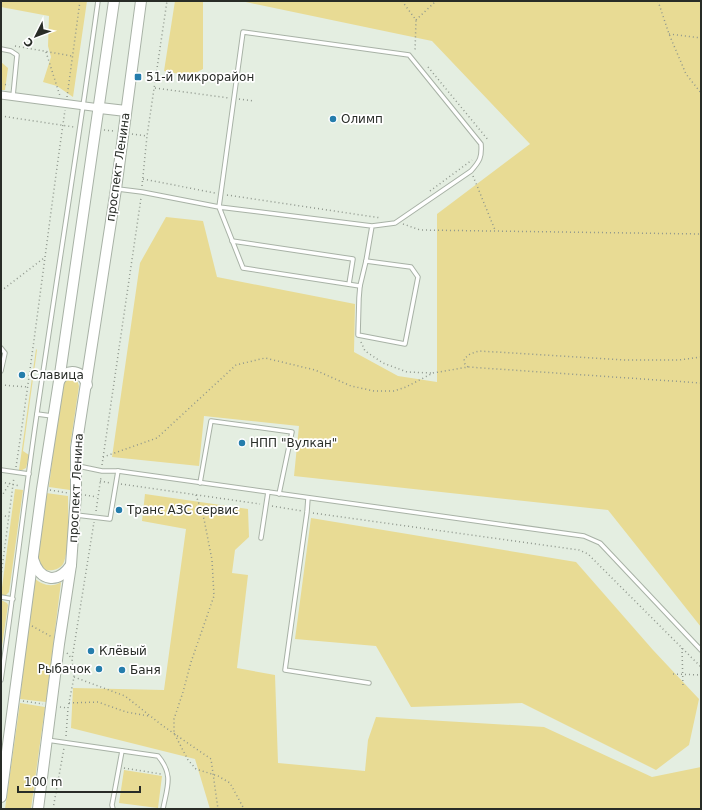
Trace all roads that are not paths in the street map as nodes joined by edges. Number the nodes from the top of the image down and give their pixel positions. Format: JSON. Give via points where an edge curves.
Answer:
{"nodes":[{"id":1,"x":98,"y":1,"type":"edge"},
{"id":2,"x":114,"y":1,"type":"edge"},
{"id":3,"x":141,"y":1,"type":"edge"},
{"id":4,"x":1,"y":49,"type":"edge"},
{"id":5,"x":1,"y":95,"type":"edge"},
{"id":6,"x":13,"y":97,"type":"junction"},
{"id":7,"x":84,"y":106,"type":"junction"},
{"id":8,"x":100,"y":108,"type":"junction"},
{"id":9,"x":126,"y":111,"type":"junction"},
{"id":10,"x":116,"y":189,"type":"junction"},
{"id":11,"x":219,"y":208,"type":"junction"},
{"id":12,"x":372,"y":226,"type":"junction"},
{"id":13,"x":232,"y":241,"type":"junction"},
{"id":14,"x":366,"y":261,"type":"junction"},
{"id":15,"x":349,"y":284,"type":"junction"},
{"id":16,"x":360,"y":286,"type":"junction"},
{"id":17,"x":1,"y":348,"type":"edge"},
{"id":18,"x":1,"y":371,"type":"edge"},
{"id":19,"x":59,"y":381,"type":"junction"},
{"id":20,"x":87,"y":385,"type":"junction"},
{"id":21,"x":37,"y":414,"type":"junction"},
{"id":22,"x":54,"y":416,"type":"junction"},
{"id":23,"x":77,"y":466,"type":"junction"},
{"id":24,"x":1,"y":470,"type":"edge"},
{"id":25,"x":118,"y":471,"type":"junction"},
{"id":26,"x":29,"y":474,"type":"junction"},
{"id":27,"x":200,"y":483,"type":"junction"},
{"id":28,"x":268,"y":492,"type":"junction"},
{"id":29,"x":279,"y":494,"type":"junction"},
{"id":30,"x":308,"y":498,"type":"junction"},
{"id":31,"x":74,"y":515,"type":"junction"},
{"id":32,"x":261,"y":538,"type":"dead end"},
{"id":33,"x":32,"y":557,"type":"junction"},
{"id":34,"x":71,"y":565,"type":"junction"},
{"id":35,"x":1,"y":597,"type":"edge"},
{"id":36,"x":12,"y":599,"type":"junction"},
{"id":37,"x":701,"y":650,"type":"edge"},
{"id":38,"x":1,"y":680,"type":"edge"},
{"id":39,"x":369,"y":683,"type":"dead end"},
{"id":40,"x":46,"y":740,"type":"junction"},
{"id":41,"x":122,"y":750,"type":"junction"},
{"id":42,"x":2,"y":781,"type":"edge"},
{"id":43,"x":1,"y":797,"type":"edge"},
{"id":44,"x":38,"y":809,"type":"edge"},
{"id":45,"x":113,"y":809,"type":"edge"},
{"id":46,"x":163,"y":809,"type":"edge"}],
"edges":[{"from":1,"to":7,"type":"lane"},
{"from":2,"to":8,"type":"main road"},
{"from":3,"to":9,"type":"main road","name":"проспект Ленина"},
{"from":4,"to":6,"type":"lane","via":[[17,55]]},
{"from":5,"to":6,"type":"street"},
{"from":6,"to":7,"type":"street"},
{"from":7,"to":8,"type":"street"},
{"from":7,"to":21,"type":"lane"},
{"from":8,"to":9,"type":"main road"},
{"from":8,"to":19,"type":"main road"},
{"from":9,"to":10,"type":"main road","name":"проспект Ленина"},
{"from":10,"to":11,"type":"lane"},
{"from":10,"to":20,"type":"main road","name":"проспект Ленина"},
{"from":11,"to":12,"type":"lane"},
{"from":11,"to":12,"type":"lane","via":[[243,32],[409,55],[482,144],[479,161],[471,170],[395,223]]},
{"from":11,"to":13,"type":"lane"},
{"from":12,"to":14,"type":"lane"},
{"from":13,"to":15,"type":"lane","via":[[243,268]]},
{"from":13,"to":15,"type":"lane","via":[[353,259]]},
{"from":14,"to":16,"type":"lane"},
{"from":14,"to":16,"type":"lane","via":[[410,267],[418,277],[405,344],[358,335]]},
{"from":15,"to":16,"type":"lane"},
{"from":17,"to":18,"type":"lane","via":[[5,353]]},
{"from":19,"to":20,"type":"main road","via":[[66,373],[74,372],[82,375]]},
{"from":19,"to":22,"type":"main road"},
{"from":20,"to":23,"type":"main road","name":"проспект Ленина","via":[[76,448]]},
{"from":21,"to":22,"type":"lane"},
{"from":21,"to":26,"type":"lane"},
{"from":22,"to":33,"type":"main road"},
{"from":23,"to":25,"type":"lane"},
{"from":23,"to":31,"type":"main road","name":"проспект Ленина"},
{"from":24,"to":26,"type":"lane"},
{"from":25,"to":27,"type":"lane"},
{"from":25,"to":31,"type":"lane","via":[[110,519]]},
{"from":26,"to":36,"type":"lane"},
{"from":27,"to":28,"type":"lane"},
{"from":27,"to":29,"type":"lane","via":[[211,421],[292,432]]},
{"from":28,"to":29,"type":"lane"},
{"from":28,"to":32,"type":"lane"},
{"from":29,"to":30,"type":"lane"},
{"from":30,"to":37,"type":"lane","via":[[584,536],[600,543]]},
{"from":30,"to":39,"type":"lane","via":[[285,670]]},
{"from":31,"to":34,"type":"main road","name":"проспект Ленина"},
{"from":33,"to":34,"type":"main road","via":[[38,572],[49,578],[62,575]]},
{"from":33,"to":42,"type":"main road"},
{"from":34,"to":40,"type":"main road","name":"проспект Ленина"},
{"from":35,"to":36,"type":"lane"},
{"from":36,"to":38,"type":"lane"},
{"from":40,"to":41,"type":"lane"},
{"from":40,"to":44,"type":"main road","name":"проспект Ленина"},
{"from":41,"to":45,"type":"lane"},
{"from":41,"to":46,"type":"lane","via":[[158,756],[165,764],[169,775]]},
{"from":42,"to":43,"type":"main road"}]}
